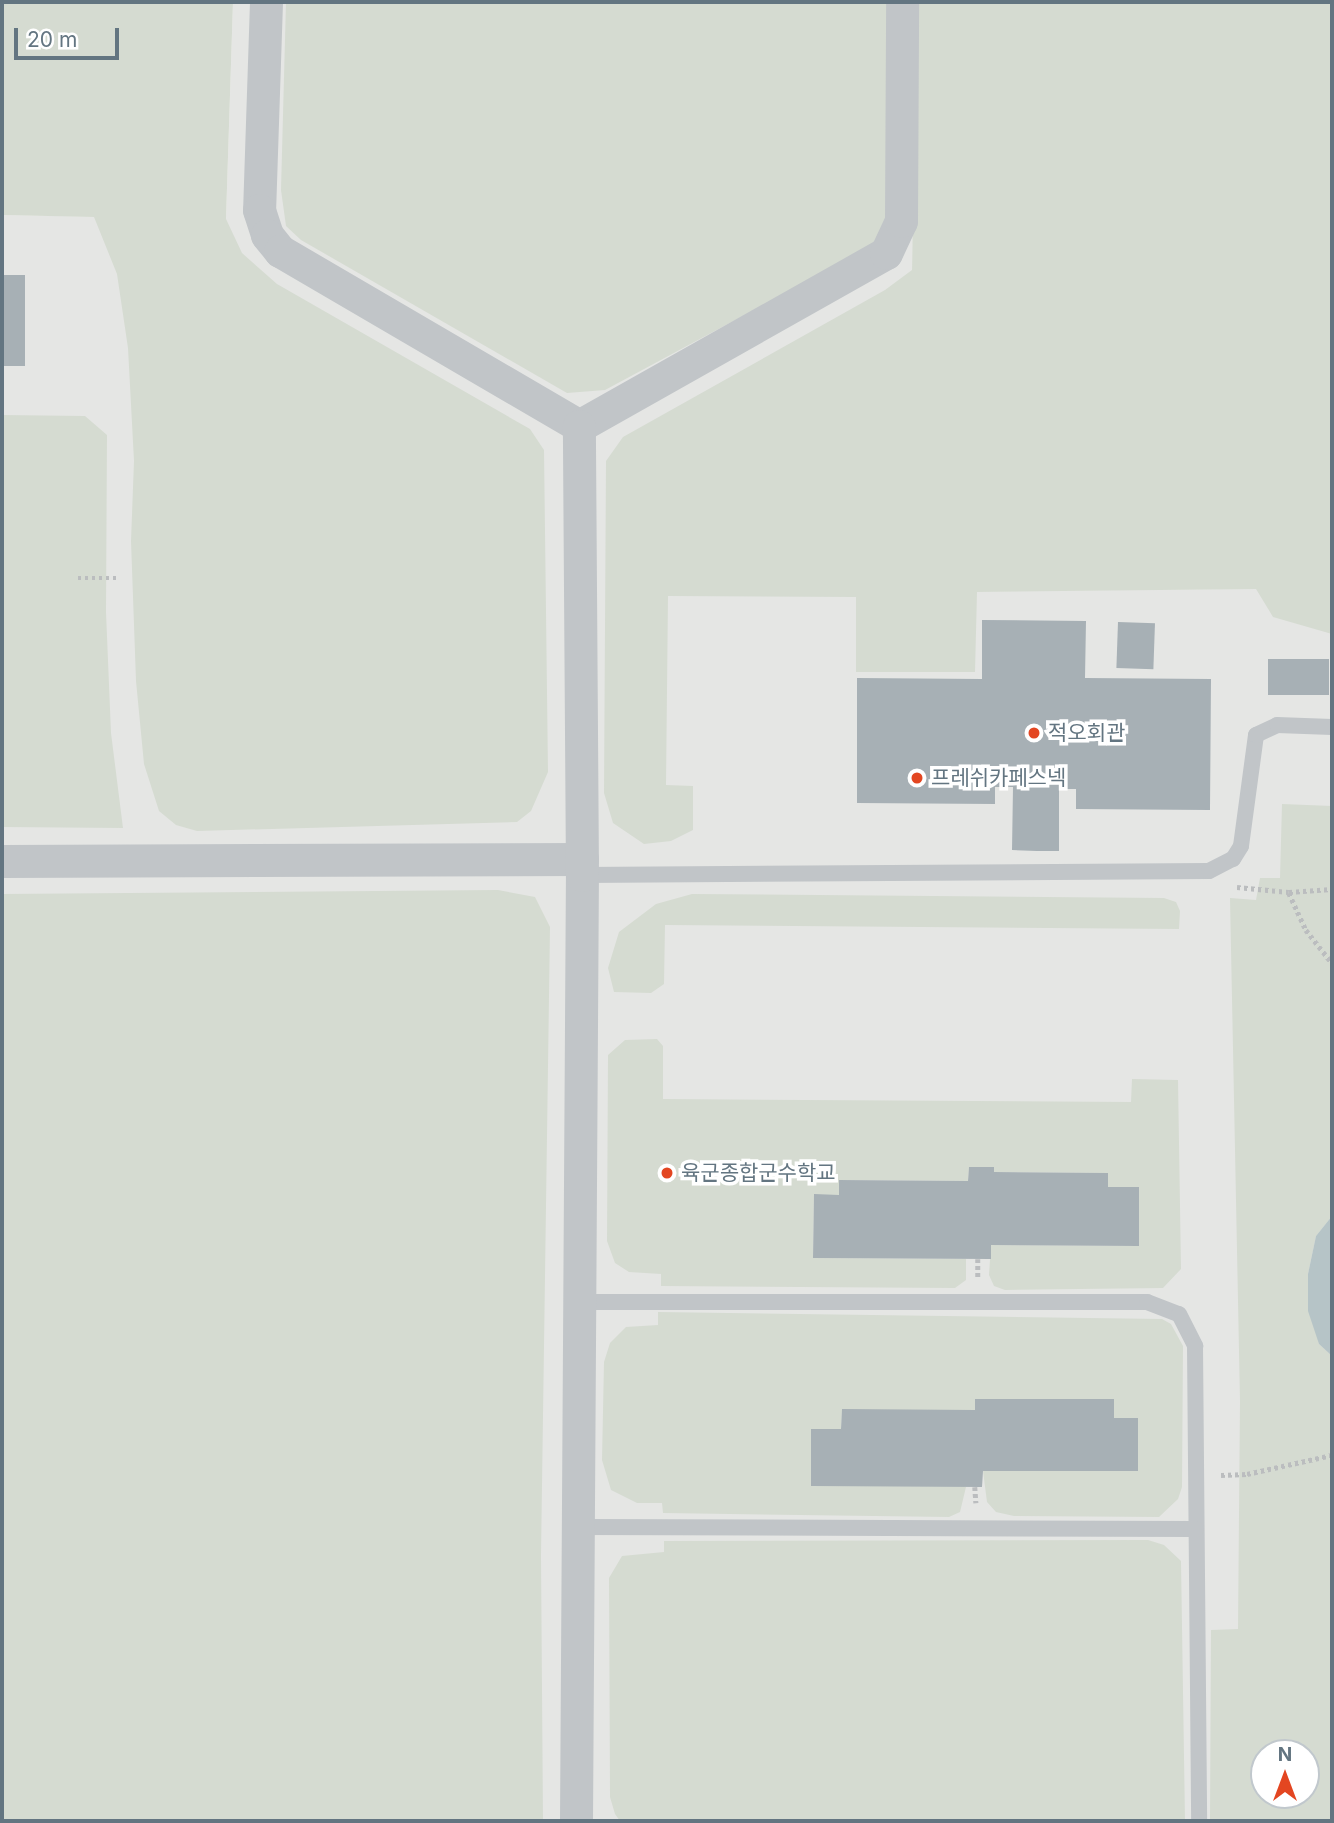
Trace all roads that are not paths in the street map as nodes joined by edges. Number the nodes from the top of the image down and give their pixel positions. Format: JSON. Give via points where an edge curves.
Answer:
{"nodes":[{"id":1,"x":265,"y":2,"type":"edge"},
{"id":2,"x":902,"y":2,"type":"edge"},
{"id":3,"x":579,"y":426,"type":"junction"},
{"id":4,"x":1332,"y":727,"type":"edge"},
{"id":5,"x":2,"y":860,"type":"edge"},
{"id":6,"x":582,"y":867,"type":"junction"},
{"id":7,"x":579,"y":1302,"type":"junction"},
{"id":8,"x":578,"y":1527,"type":"junction"},
{"id":9,"x":1196,"y":1530,"type":"junction"},
{"id":10,"x":576,"y":1821,"type":"edge"},
{"id":11,"x":1199,"y":1821,"type":"edge"}],
"edges":[{"from":1,"to":3,"type":"street","via":[[259,210],[267,235],[280,251]]},
{"from":2,"to":3,"type":"street","via":[[901,222],[886,253]]},
{"from":3,"to":6,"type":"street"},
{"from":4,"to":6,"type":"lane","via":[[1277,724],[1256,735],[1241,846],[1233,859],[1209,871]]},
{"from":5,"to":6,"type":"street"},
{"from":6,"to":7,"type":"street"},
{"from":7,"to":8,"type":"street"},
{"from":7,"to":9,"type":"lane","via":[[1165,1305],[1180,1314],[1195,1346]]},
{"from":8,"to":9,"type":"lane"},
{"from":8,"to":10,"type":"street"},
{"from":9,"to":11,"type":"lane"}]}
